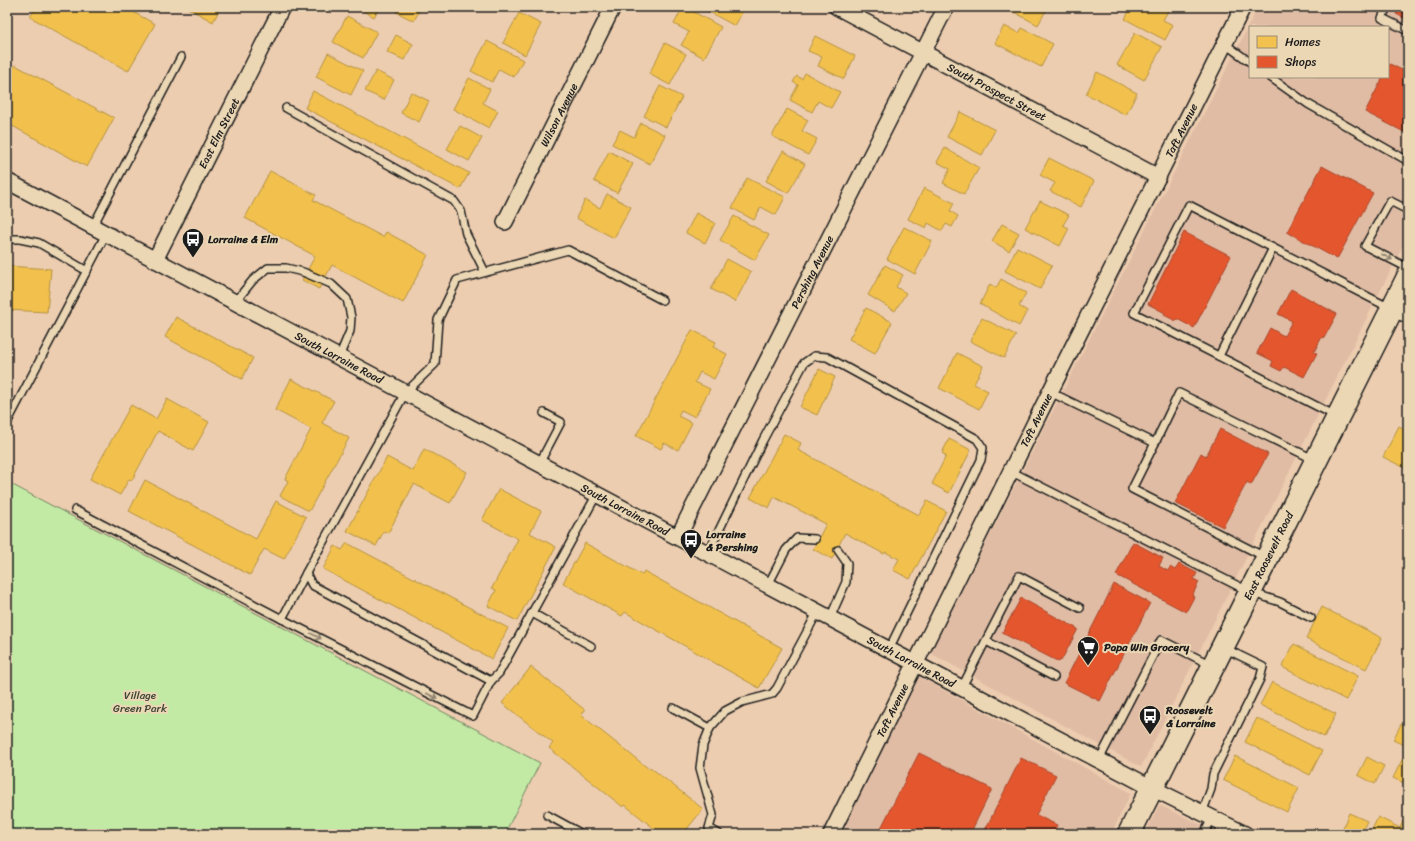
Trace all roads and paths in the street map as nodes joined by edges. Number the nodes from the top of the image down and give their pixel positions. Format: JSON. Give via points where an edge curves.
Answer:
{"nodes":[{"id":1,"x":282,"y":7,"type":"edge"},
{"id":2,"x":614,"y":7,"type":"edge"},
{"id":3,"x":837,"y":7,"type":"edge"},
{"id":4,"x":946,"y":7,"type":"edge"},
{"id":5,"x":1243,"y":7,"type":"edge"},
{"id":6,"x":1387,"y":7,"type":"edge"},
{"id":7,"x":1408,"y":31,"type":"edge"},
{"id":8,"x":1225,"y":44,"type":"junction"},
{"id":9,"x":923,"y":53,"type":"junction"},
{"id":10,"x":181,"y":57,"type":"dead end"},
{"id":11,"x":1249,"y":61,"type":"edge"},
{"id":12,"x":1271,"y":78,"type":"edge"},
{"id":13,"x":286,"y":108,"type":"dead end"},
{"id":14,"x":1408,"y":161,"type":"edge"},
{"id":15,"x":1158,"y":178,"type":"junction"},
{"id":16,"x":7,"y":181,"type":"edge"},
{"id":17,"x":1408,"y":210,"type":"edge"},
{"id":18,"x":505,"y":222,"type":"dead end"},
{"id":19,"x":92,"y":226,"type":"junction"},
{"id":20,"x":106,"y":234,"type":"junction"},
{"id":21,"x":7,"y":239,"type":"edge"},
{"id":22,"x":1274,"y":248,"type":"junction"},
{"id":23,"x":155,"y":260,"type":"junction"},
{"id":24,"x":1408,"y":268,"type":"edge"},
{"id":25,"x":87,"y":271,"type":"junction"},
{"id":26,"x":485,"y":272,"type":"junction"},
{"id":27,"x":1408,"y":277,"type":"edge"},
{"id":28,"x":662,"y":300,"type":"dead end"},
{"id":29,"x":236,"y":302,"type":"junction"},
{"id":30,"x":1400,"y":312,"type":"edge"},
{"id":31,"x":1218,"y":356,"type":"junction"},
{"id":32,"x":339,"y":357,"type":"junction"},
{"id":33,"x":1050,"y":392,"type":"junction"},
{"id":34,"x":405,"y":393,"type":"junction"},
{"id":35,"x":544,"y":413,"type":"dead end"},
{"id":36,"x":1338,"y":417,"type":"junction"},
{"id":37,"x":7,"y":423,"type":"edge"},
{"id":38,"x":1155,"y":443,"type":"junction"},
{"id":39,"x":1316,"y":460,"type":"junction"},
{"id":40,"x":539,"y":464,"type":"junction"},
{"id":41,"x":1012,"y":472,"type":"junction"},
{"id":42,"x":597,"y":494,"type":"junction"},
{"id":43,"x":75,"y":510,"type":"dead end"},
{"id":44,"x":678,"y":537,"type":"junction"},
{"id":45,"x":815,"y":539,"type":"dead end"},
{"id":46,"x":838,"y":550,"type":"dead end"},
{"id":47,"x":708,"y":553,"type":"junction"},
{"id":48,"x":1267,"y":558,"type":"junction"},
{"id":49,"x":306,"y":573,"type":"junction"},
{"id":50,"x":768,"y":585,"type":"junction"},
{"id":51,"x":1250,"y":592,"type":"junction"},
{"id":52,"x":1080,"y":608,"type":"dead end"},
{"id":53,"x":532,"y":613,"type":"junction"},
{"id":54,"x":824,"y":614,"type":"junction"},
{"id":55,"x":1311,"y":618,"type":"dead end"},
{"id":56,"x":282,"y":619,"type":"junction"},
{"id":57,"x":986,"y":641,"type":"junction"},
{"id":58,"x":591,"y":646,"type":"dead end"},
{"id":59,"x":889,"y":649,"type":"junction"},
{"id":60,"x":1218,"y":656,"type":"junction"},
{"id":61,"x":916,"y":664,"type":"junction"},
{"id":62,"x":1054,"y":677,"type":"dead end"},
{"id":63,"x":491,"y":681,"type":"junction"},
{"id":64,"x":962,"y":687,"type":"junction"},
{"id":65,"x":673,"y":708,"type":"dead end"},
{"id":66,"x":710,"y":728,"type":"junction"},
{"id":67,"x":1099,"y":760,"type":"junction"},
{"id":68,"x":1152,"y":788,"type":"junction"},
{"id":69,"x":547,"y":815,"type":"dead end"},
{"id":70,"x":1207,"y":816,"type":"junction"},
{"id":71,"x":707,"y":831,"type":"edge"},
{"id":72,"x":582,"y":834,"type":"edge"},
{"id":73,"x":719,"y":834,"type":"edge"},
{"id":74,"x":831,"y":834,"type":"edge"},
{"id":75,"x":1129,"y":834,"type":"edge"},
{"id":76,"x":1204,"y":834,"type":"edge"},
{"id":77,"x":1245,"y":834,"type":"edge"}],
"edges":[{"from":1,"to":23,"type":"street","name":"East Elm Street"},
{"from":2,"to":18,"type":"street","name":"Wilson Avenue"},
{"from":3,"to":9,"type":"street","name":"South Prospect Street"},
{"from":4,"to":9,"type":"street","name":"Pershing Avenue"},
{"from":5,"to":8,"type":"street","name":"Taft Avenue"},
{"from":6,"to":7,"type":"lane","via":[[1382,18]]},
{"from":8,"to":11,"type":"lane"},
{"from":8,"to":15,"type":"street","name":"Taft Avenue"},
{"from":9,"to":15,"type":"street","name":"South Prospect Street"},
{"from":9,"to":44,"type":"street","name":"Pershing Avenue"},
{"from":10,"to":19,"type":"lane"},
{"from":12,"to":14,"type":"lane","via":[[1308,104]]},
{"from":13,"to":26,"type":"lane","via":[[454,201],[461,211],[466,234]]},
{"from":15,"to":33,"type":"street","name":"Taft Avenue"},
{"from":16,"to":19,"type":"street","name":"South Lorraine Road"},
{"from":17,"to":24,"type":"lane","one_way":true,"via":[[1390,201],[1365,246]]},
{"from":19,"to":20,"type":"street","name":"South Lorraine Road"},
{"from":20,"to":23,"type":"street","name":"South Lorraine Road"},
{"from":20,"to":25,"type":"lane"},
{"from":21,"to":25,"type":"lane","via":[[39,243]]},
{"from":22,"to":30,"type":"lane"},
{"from":22,"to":31,"type":"lane"},
{"from":22,"to":31,"type":"lane","via":[[1189,205],[1134,313]]},
{"from":23,"to":29,"type":"street","name":"South Lorraine Road"},
{"from":25,"to":37,"type":"lane"},
{"from":26,"to":28,"type":"lane","via":[[568,250]]},
{"from":26,"to":34,"type":"lane","via":[[457,280],[438,320],[435,364]]},
{"from":27,"to":30,"type":"main road","name":"East Roosevelt Road"},
{"from":29,"to":32,"type":"street","name":"South Lorraine Road"},
{"from":29,"to":32,"type":"lane","via":[[253,280],[268,268],[286,268],[303,272],[331,284],[347,299],[351,317],[350,331]]},
{"from":30,"to":36,"type":"main road","name":"East Roosevelt Road"},
{"from":31,"to":36,"type":"lane"},
{"from":32,"to":34,"type":"street","name":"South Lorraine Road"},
{"from":33,"to":38,"type":"lane"},
{"from":33,"to":41,"type":"street","name":"Taft Avenue"},
{"from":34,"to":40,"type":"street","name":"South Lorraine Road"},
{"from":34,"to":49,"type":"lane"},
{"from":35,"to":40,"type":"lane","via":[[561,422]]},
{"from":36,"to":39,"type":"main road","name":"East Roosevelt Road"},
{"from":38,"to":39,"type":"lane","via":[[1180,393]]},
{"from":38,"to":48,"type":"lane","via":[[1132,489]]},
{"from":39,"to":48,"type":"main road","name":"East Roosevelt Road"},
{"from":40,"to":42,"type":"street","name":"South Lorraine Road"},
{"from":41,"to":51,"type":"lane"},
{"from":41,"to":61,"type":"street","name":"Taft Avenue"},
{"from":42,"to":44,"type":"street","name":"South Lorraine Road"},
{"from":42,"to":53,"type":"lane"},
{"from":43,"to":56,"type":"lane"},
{"from":44,"to":47,"type":"street","name":"South Lorraine Road"},
{"from":45,"to":50,"type":"lane","via":[[797,538],[786,550]]},
{"from":46,"to":54,"type":"lane","via":[[847,563],[846,582]]},
{"from":47,"to":50,"type":"street","name":"South Lorraine Road"},
{"from":47,"to":59,"type":"lane","via":[[763,440],[804,364],[814,356],[827,357],[977,439],[983,448],[981,460]]},
{"from":48,"to":51,"type":"main road","name":"East Roosevelt Road"},
{"from":49,"to":56,"type":"lane"},
{"from":49,"to":63,"type":"lane","via":[[312,585]]},
{"from":50,"to":54,"type":"street","name":"South Lorraine Road"},
{"from":51,"to":55,"type":"lane","via":[[1280,602]]},
{"from":51,"to":60,"type":"main road","name":"East Roosevelt Road"},
{"from":52,"to":57,"type":"lane","via":[[1019,576]]},
{"from":53,"to":58,"type":"lane"},
{"from":53,"to":63,"type":"lane","via":[[499,673]]},
{"from":54,"to":59,"type":"street","name":"South Lorraine Road"},
{"from":54,"to":66,"type":"lane","via":[[772,694],[742,702],[726,710]]},
{"from":56,"to":63,"type":"lane","one_way":true,"via":[[473,716]]},
{"from":57,"to":62,"type":"lane"},
{"from":57,"to":64,"type":"lane"},
{"from":59,"to":61,"type":"street","name":"South Lorraine Road"},
{"from":60,"to":67,"type":"lane","via":[[1160,640]]},
{"from":60,"to":68,"type":"main road","name":"East Roosevelt Road"},
{"from":60,"to":70,"type":"lane","via":[[1263,667],[1260,679],[1213,774]]},
{"from":61,"to":64,"type":"street","name":"South Lorraine Road"},
{"from":61,"to":74,"type":"street","name":"Taft Avenue"},
{"from":64,"to":67,"type":"street","name":"South Lorraine Road"},
{"from":65,"to":66,"type":"lane"},
{"from":66,"to":71,"type":"lane","via":[[703,745],[700,768],[713,815]]},
{"from":67,"to":68,"type":"street","name":"South Lorraine Road"},
{"from":68,"to":70,"type":"street","name":"South Lorraine Road"},
{"from":68,"to":75,"type":"main road","name":"East Roosevelt Road"},
{"from":69,"to":72,"type":"lane"},
{"from":70,"to":76,"type":"lane"},
{"from":70,"to":77,"type":"street","name":"South Lorraine Road"},
{"from":71,"to":73,"type":"lane"}]}
